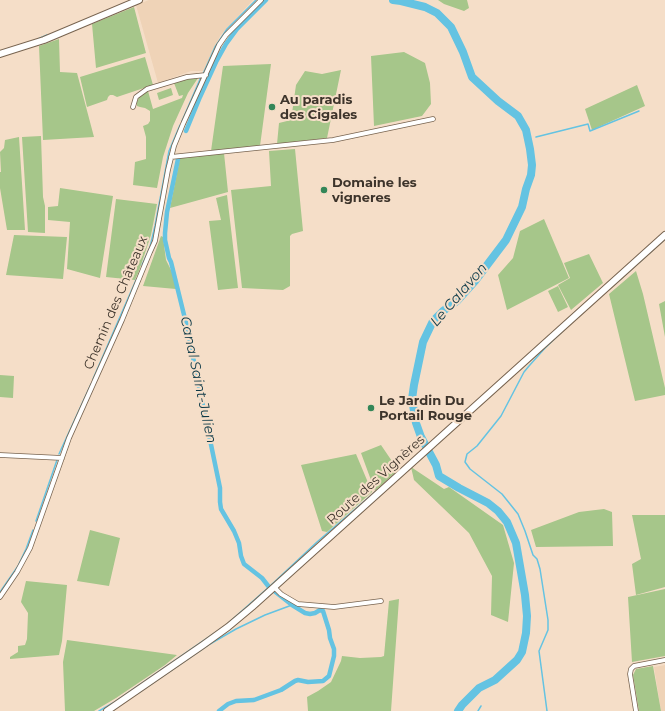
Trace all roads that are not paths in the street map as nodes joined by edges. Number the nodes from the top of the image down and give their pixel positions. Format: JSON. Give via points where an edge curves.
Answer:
{"nodes":[{"id":1,"x":139,"y":0,"type":"edge"},
{"id":2,"x":261,"y":0,"type":"edge"},
{"id":3,"x":0,"y":54,"type":"edge"},
{"id":4,"x":206,"y":75,"type":"junction"},
{"id":5,"x":133,"y":107,"type":"dead end"},
{"id":6,"x":433,"y":119,"type":"dead end"},
{"id":7,"x":171,"y":157,"type":"junction"},
{"id":8,"x":665,"y":235,"type":"edge"},
{"id":9,"x":0,"y":455,"type":"edge"},
{"id":10,"x":62,"y":458,"type":"junction"},
{"id":11,"x":272,"y":589,"type":"junction"},
{"id":12,"x":0,"y":598,"type":"edge"},
{"id":13,"x":381,"y":601,"type":"dead end"},
{"id":14,"x":665,"y":660,"type":"edge"},
{"id":15,"x":107,"y":711,"type":"edge"},
{"id":16,"x":636,"y":711,"type":"edge"}],
"edges":[{"from":1,"to":3,"type":"street","via":[[44,40]]},
{"from":2,"to":4,"type":"street","name":"Chemin des Châteaux","via":[[226,35]]},
{"from":4,"to":5,"type":"street","via":[[187,77],[147,89],[136,97]]},
{"from":4,"to":7,"type":"street","name":"Chemin des Châteaux"},
{"from":6,"to":7,"type":"street","via":[[333,140]]},
{"from":7,"to":10,"type":"street","name":"Chemin des Châteaux","via":[[155,241]]},
{"from":8,"to":11,"type":"street","name":"Route des Vignères"},
{"from":9,"to":10,"type":"street"},
{"from":10,"to":12,"type":"street","name":"Chemin des Châteaux","via":[[30,548]]},
{"from":11,"to":13,"type":"street","via":[[298,604],[334,607]]},
{"from":11,"to":15,"type":"street","name":"Route des Vignères","via":[[228,627]]},
{"from":14,"to":16,"type":"street","via":[[634,666],[631,669]]}]}
